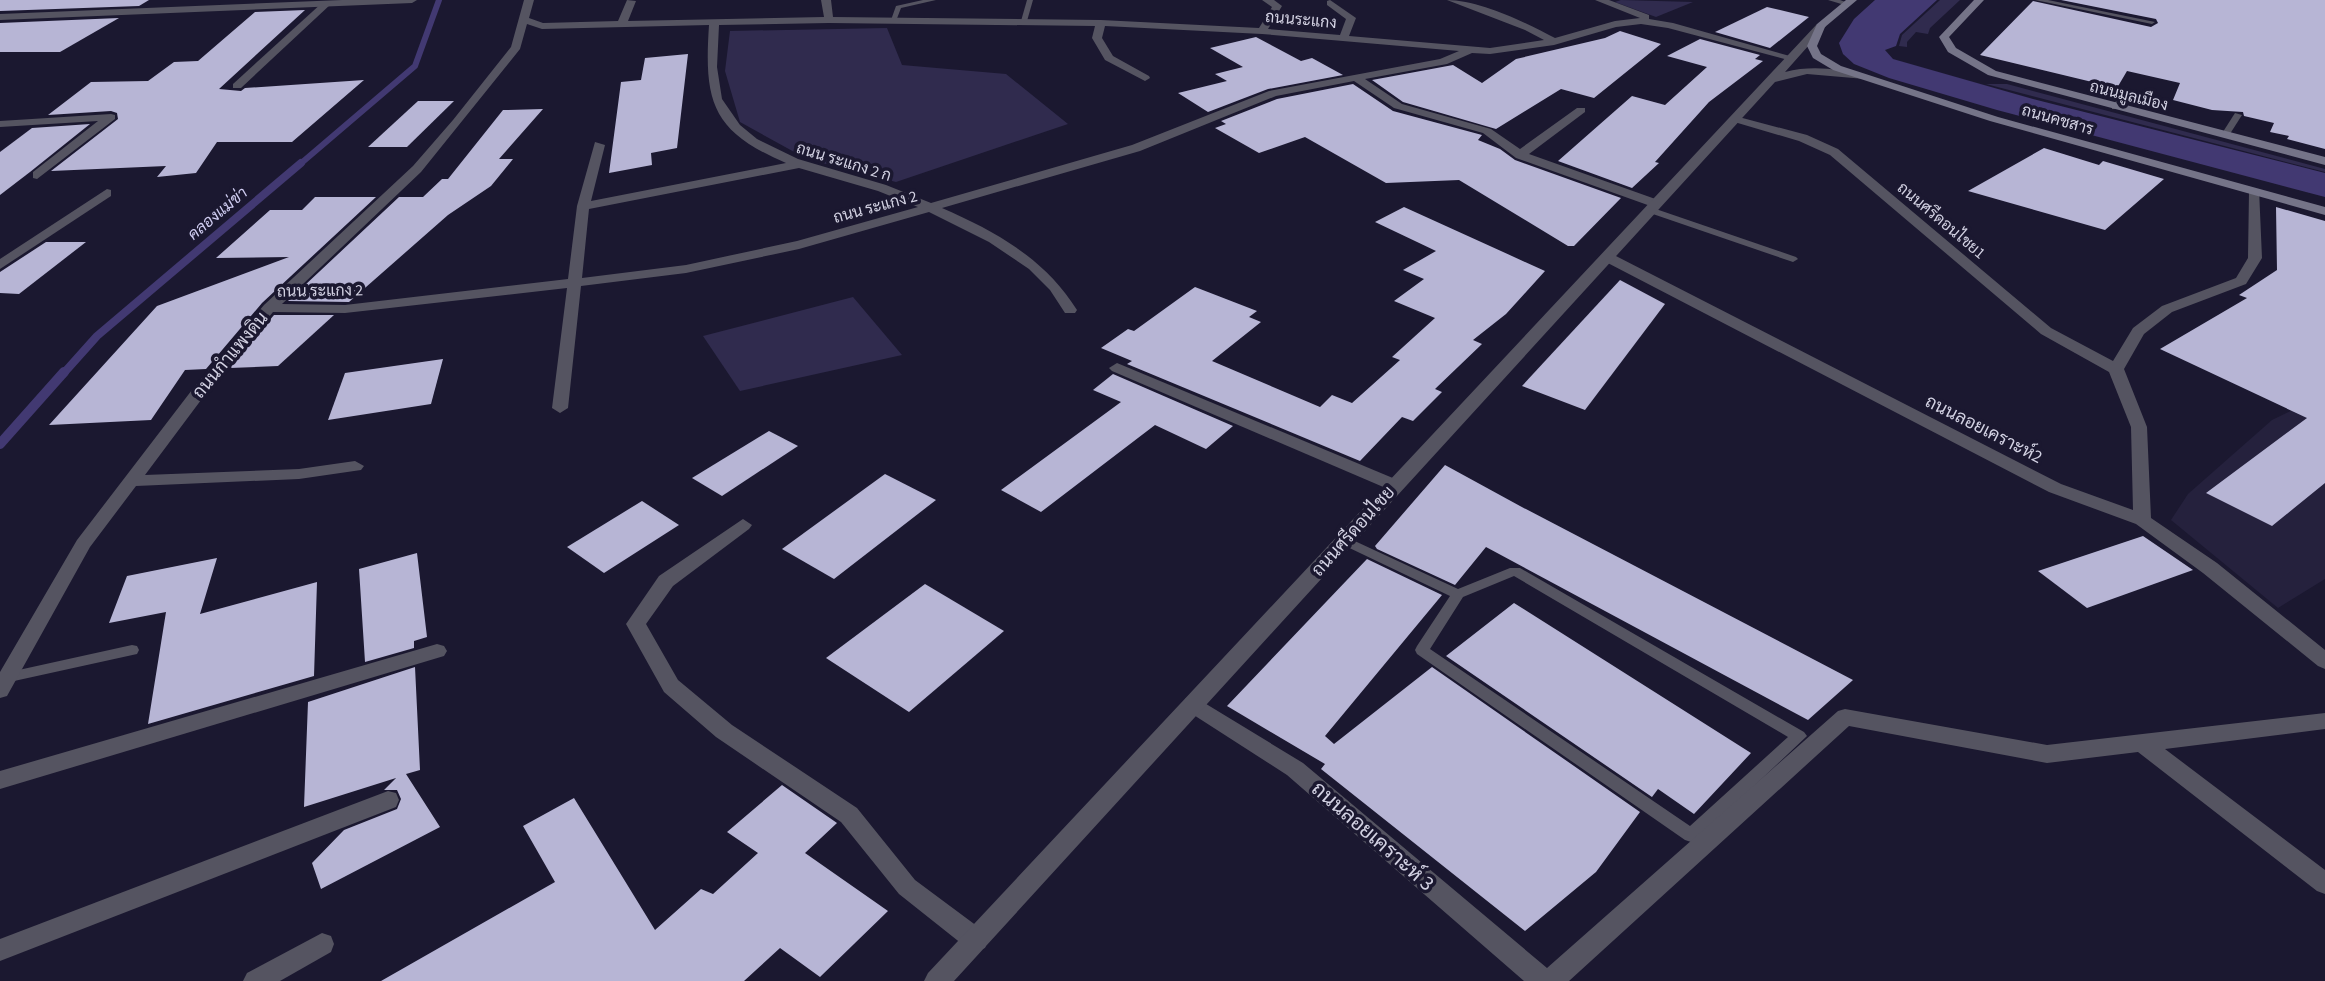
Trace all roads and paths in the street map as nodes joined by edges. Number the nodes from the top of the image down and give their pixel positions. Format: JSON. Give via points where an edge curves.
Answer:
{"nodes":[{"id":1,"x":412,"y":0,"type":"edge"},
{"id":2,"x":529,"y":0,"type":"edge"},
{"id":3,"x":826,"y":0,"type":"edge"},
{"id":4,"x":933,"y":0,"type":"edge"},
{"id":5,"x":1030,"y":0,"type":"edge"},
{"id":6,"x":1267,"y":0,"type":"edge"},
{"id":7,"x":1452,"y":0,"type":"edge"},
{"id":8,"x":1600,"y":0,"type":"edge"},
{"id":9,"x":1831,"y":0,"type":"edge"},
{"id":10,"x":1979,"y":0,"type":"edge"},
{"id":11,"x":2038,"y":0,"type":"edge"},
{"id":12,"x":631,"y":1,"type":"edge"},
{"id":13,"x":1850,"y":2,"type":"edge"},
{"id":14,"x":274,"y":3,"type":"edge"},
{"id":15,"x":1330,"y":3,"type":"dead end"},
{"id":16,"x":326,"y":4,"type":"junction"},
{"id":17,"x":0,"y":17,"type":"edge"},
{"id":18,"x":525,"y":20,"type":"junction"},
{"id":19,"x":829,"y":20,"type":"junction"},
{"id":20,"x":894,"y":20,"type":"junction"},
{"id":21,"x":1024,"y":21,"type":"junction"},
{"id":22,"x":2152,"y":22,"type":"dead end"},
{"id":23,"x":1101,"y":23,"type":"junction"},
{"id":24,"x":714,"y":24,"type":"junction"},
{"id":25,"x":621,"y":25,"type":"junction"},
{"id":26,"x":1669,"y":25,"type":"junction"},
{"id":27,"x":1821,"y":26,"type":"junction"},
{"id":28,"x":1262,"y":31,"type":"junction"},
{"id":29,"x":1343,"y":39,"type":"junction"},
{"id":30,"x":1554,"y":41,"type":"junction"},
{"id":31,"x":1471,"y":50,"type":"junction"},
{"id":32,"x":1792,"y":58,"type":"junction"},
{"id":33,"x":1860,"y":77,"type":"junction"},
{"id":34,"x":1145,"y":78,"type":"dead end"},
{"id":35,"x":1356,"y":78,"type":"junction"},
{"id":36,"x":1770,"y":83,"type":"junction"},
{"id":37,"x":237,"y":86,"type":"dead end"},
{"id":38,"x":2127,"y":96,"type":"dead end"},
{"id":39,"x":2115,"y":107,"type":"junction"},
{"id":40,"x":1581,"y":110,"type":"dead end"},
{"id":41,"x":2238,"y":115,"type":"dead end"},
{"id":42,"x":1735,"y":119,"type":"junction"},
{"id":43,"x":0,"y":124,"type":"edge"},
{"id":44,"x":2225,"y":135,"type":"junction"},
{"id":45,"x":599,"y":145,"type":"dead end"},
{"id":46,"x":1520,"y":155,"type":"junction"},
{"id":47,"x":2325,"y":161,"type":"edge"},
{"id":48,"x":796,"y":165,"type":"junction"},
{"id":49,"x":37,"y":175,"type":"dead end"},
{"id":50,"x":2255,"y":192,"type":"junction"},
{"id":51,"x":107,"y":193,"type":"dead end"},
{"id":52,"x":583,"y":206,"type":"junction"},
{"id":53,"x":1653,"y":207,"type":"junction"},
{"id":54,"x":933,"y":208,"type":"junction"},
{"id":55,"x":2325,"y":211,"type":"edge"},
{"id":56,"x":1607,"y":257,"type":"junction"},
{"id":57,"x":1793,"y":259,"type":"dead end"},
{"id":58,"x":0,"y":265,"type":"edge"},
{"id":59,"x":576,"y":281,"type":"junction"},
{"id":60,"x":269,"y":308,"type":"junction"},
{"id":61,"x":1070,"y":310,"type":"dead end"},
{"id":62,"x":1117,"y":368,"type":"dead end"},
{"id":63,"x":2116,"y":369,"type":"junction"},
{"id":64,"x":560,"y":408,"type":"dead end"},
{"id":65,"x":355,"y":466,"type":"dead end"},
{"id":66,"x":131,"y":481,"type":"junction"},
{"id":67,"x":1394,"y":485,"type":"junction"},
{"id":68,"x":2142,"y":520,"type":"junction"},
{"id":69,"x":743,"y":525,"type":"dead end"},
{"id":70,"x":1345,"y":540,"type":"junction"},
{"id":71,"x":1458,"y":594,"type":"junction"},
{"id":72,"x":132,"y":650,"type":"dead end"},
{"id":73,"x":437,"y":651,"type":"dead end"},
{"id":74,"x":2325,"y":661,"type":"edge"},
{"id":75,"x":3,"y":684,"type":"edge"},
{"id":76,"x":1193,"y":705,"type":"junction"},
{"id":77,"x":2325,"y":721,"type":"edge"},
{"id":78,"x":2143,"y":743,"type":"junction"},
{"id":79,"x":0,"y":780,"type":"edge"},
{"id":80,"x":388,"y":800,"type":"dead end"},
{"id":81,"x":2325,"y":884,"type":"edge"},
{"id":82,"x":976,"y":940,"type":"junction"},
{"id":83,"x":322,"y":944,"type":"dead end"},
{"id":84,"x":0,"y":950,"type":"edge"},
{"id":85,"x":256,"y":981,"type":"edge"},
{"id":86,"x":937,"y":981,"type":"edge"},
{"id":87,"x":1543,"y":981,"type":"edge"},
{"id":88,"x":1550,"y":981,"type":"edge"}],
"edges":[{"from":1,"to":16,"type":"street"},
{"from":2,"to":18,"type":"street"},
{"from":3,"to":19,"type":"street"},
{"from":4,"to":20,"type":"lane","via":[[898,7]]},
{"from":5,"to":21,"type":"lane"},
{"from":6,"to":28,"type":"street","via":[[1277,6]]},
{"from":7,"to":30,"type":"street"},
{"from":8,"to":26,"type":"street"},
{"from":9,"to":13,"type":"lane"},
{"from":10,"to":39,"type":"main road","name":"ถนนมูลเมือง","via":[[1944,37],[1952,50],[1992,73]]},
{"from":11,"to":22,"type":"lane"},
{"from":12,"to":25,"type":"street"},
{"from":13,"to":27,"type":"main road"},
{"from":14,"to":16,"type":"street"},
{"from":14,"to":17,"type":"street"},
{"from":15,"to":29,"type":"street","via":[[1351,19]]},
{"from":16,"to":37,"type":"street"},
{"from":18,"to":25,"type":"street","name":"ถนนระแกง","via":[[542,26]]},
{"from":18,"to":60,"type":"street","name":"ถนนกำแพงดิน","via":[[516,47],[417,170]]},
{"from":19,"to":20,"type":"street","name":"ถนนระแกง"},
{"from":19,"to":24,"type":"street","name":"ถนนระแกง"},
{"from":20,"to":21,"type":"street","name":"ถนนระแกง"},
{"from":21,"to":23,"type":"street","name":"ถนนระแกง"},
{"from":23,"to":28,"type":"street","name":"ถนนระแกง"},
{"from":23,"to":34,"type":"street","via":[[1097,38],[1108,58]]},
{"from":24,"to":25,"type":"street","name":"ถนนระแกง"},
{"from":24,"to":48,"type":"street","name":"ถนน ระแกง 2 ก","via":[[712,83],[719,106],[746,139]]},
{"from":26,"to":30,"type":"street","name":"ถนนระแกง","via":[[1629,21]]},
{"from":26,"to":32,"type":"street","name":"ถนนระแกง"},
{"from":27,"to":32,"type":"street","name":"ถนนศรีดอนไชย"},
{"from":27,"to":33,"type":"main road","name":"ถนนคชสาร","via":[[1812,46],[1817,56]]},
{"from":28,"to":29,"type":"street","name":"ถนนระแกง"},
{"from":29,"to":31,"type":"street","name":"ถนนระแกง"},
{"from":30,"to":31,"type":"street","name":"ถนนระแกง","via":[[1510,50]]},
{"from":31,"to":35,"type":"street","name":"ถนน ระแกง 2","via":[[1443,62]]},
{"from":32,"to":36,"type":"street","name":"ถนนศรีดอนไชย"},
{"from":33,"to":36,"type":"street","name":"ถนนศรีดอนไชย","via":[[1801,71]]},
{"from":33,"to":50,"type":"main road","name":"ถนนคชสาร"},
{"from":35,"to":46,"type":"street","via":[[1398,106],[1487,131]]},
{"from":35,"to":54,"type":"street","name":"ถนน ระแกง 2","via":[[1273,93],[1136,148]]},
{"from":36,"to":42,"type":"street","name":"ถนนศรีดอนไชย"},
{"from":38,"to":39,"type":"lane"},
{"from":39,"to":44,"type":"main road","name":"ถนนมูลเมือง"},
{"from":40,"to":46,"type":"street"},
{"from":41,"to":44,"type":"lane"},
{"from":42,"to":53,"type":"street","name":"ถนนศรีดอนไชย"},
{"from":42,"to":63,"type":"street","name":"ถนนศรีดอนไชย1","via":[[1834,152],[2046,331]]},
{"from":43,"to":49,"type":"street","via":[[111,117]]},
{"from":44,"to":47,"type":"main road","name":"ถนนมูลเมือง"},
{"from":45,"to":52,"type":"street"},
{"from":46,"to":53,"type":"street"},
{"from":48,"to":52,"type":"street"},
{"from":48,"to":54,"type":"street","name":"ถนน ระแกง 2 ก","via":[[883,188]]},
{"from":50,"to":55,"type":"main road","name":"ถนนคชสาร"},
{"from":50,"to":63,"type":"street","via":[[2255,258],[2241,281],[2167,309],[2138,331]]},
{"from":51,"to":58,"type":"street"},
{"from":52,"to":59,"type":"street"},
{"from":53,"to":56,"type":"street","name":"ถนนศรีดอนไชย"},
{"from":53,"to":57,"type":"lane"},
{"from":54,"to":59,"type":"street","name":"ถนน ระแกง 2","via":[[799,245],[686,269]]},
{"from":54,"to":61,"type":"street","name":"ถนน ระแกง 2 ก","via":[[1018,255],[1050,280]]},
{"from":56,"to":67,"type":"street","name":"ถนนศรีดอนไชย"},
{"from":56,"to":68,"type":"street","name":"ถนนลอยเคราะห์2","via":[[2056,488]]},
{"from":59,"to":60,"type":"street","name":"ถนน ระแกง 2","via":[[384,305]]},
{"from":59,"to":64,"type":"street"},
{"from":60,"to":66,"type":"street","name":"ถนนกำแพงดิน"},
{"from":62,"to":67,"type":"street"},
{"from":63,"to":68,"type":"street","via":[[2139,427]]},
{"from":65,"to":66,"type":"street","via":[[299,474]]},
{"from":66,"to":75,"type":"street","name":"ถนนกำแพงดิน","via":[[83,544]]},
{"from":67,"to":70,"type":"street","name":"ถนนศรีดอนไชย"},
{"from":68,"to":74,"type":"street","name":"ถนนลอยเคราะห์2"},
{"from":69,"to":82,"type":"street","via":[[666,581],[636,624],[671,686],[724,731],[849,815],[906,887]]},
{"from":70,"to":71,"type":"lane"},
{"from":70,"to":76,"type":"street","name":"ถนนศรีดอนไชย"},
{"from":71,"to":71,"type":"lane","via":[[1422,650],[1691,835],[1799,736],[1515,571]]},
{"from":72,"to":75,"type":"lane"},
{"from":73,"to":79,"type":"street"},
{"from":76,"to":82,"type":"street","name":"ถนนศรีดอนไชย"},
{"from":76,"to":87,"type":"street","name":"ถนนลอยเคราะห์ 3","via":[[1295,769]]},
{"from":77,"to":78,"type":"street"},
{"from":78,"to":81,"type":"street"},
{"from":78,"to":88,"type":"street","via":[[2047,754],[1845,717]]},
{"from":80,"to":84,"type":"street"},
{"from":82,"to":86,"type":"street","name":"ถนนศรีดอนไชย"},
{"from":83,"to":85,"type":"street"}]}
